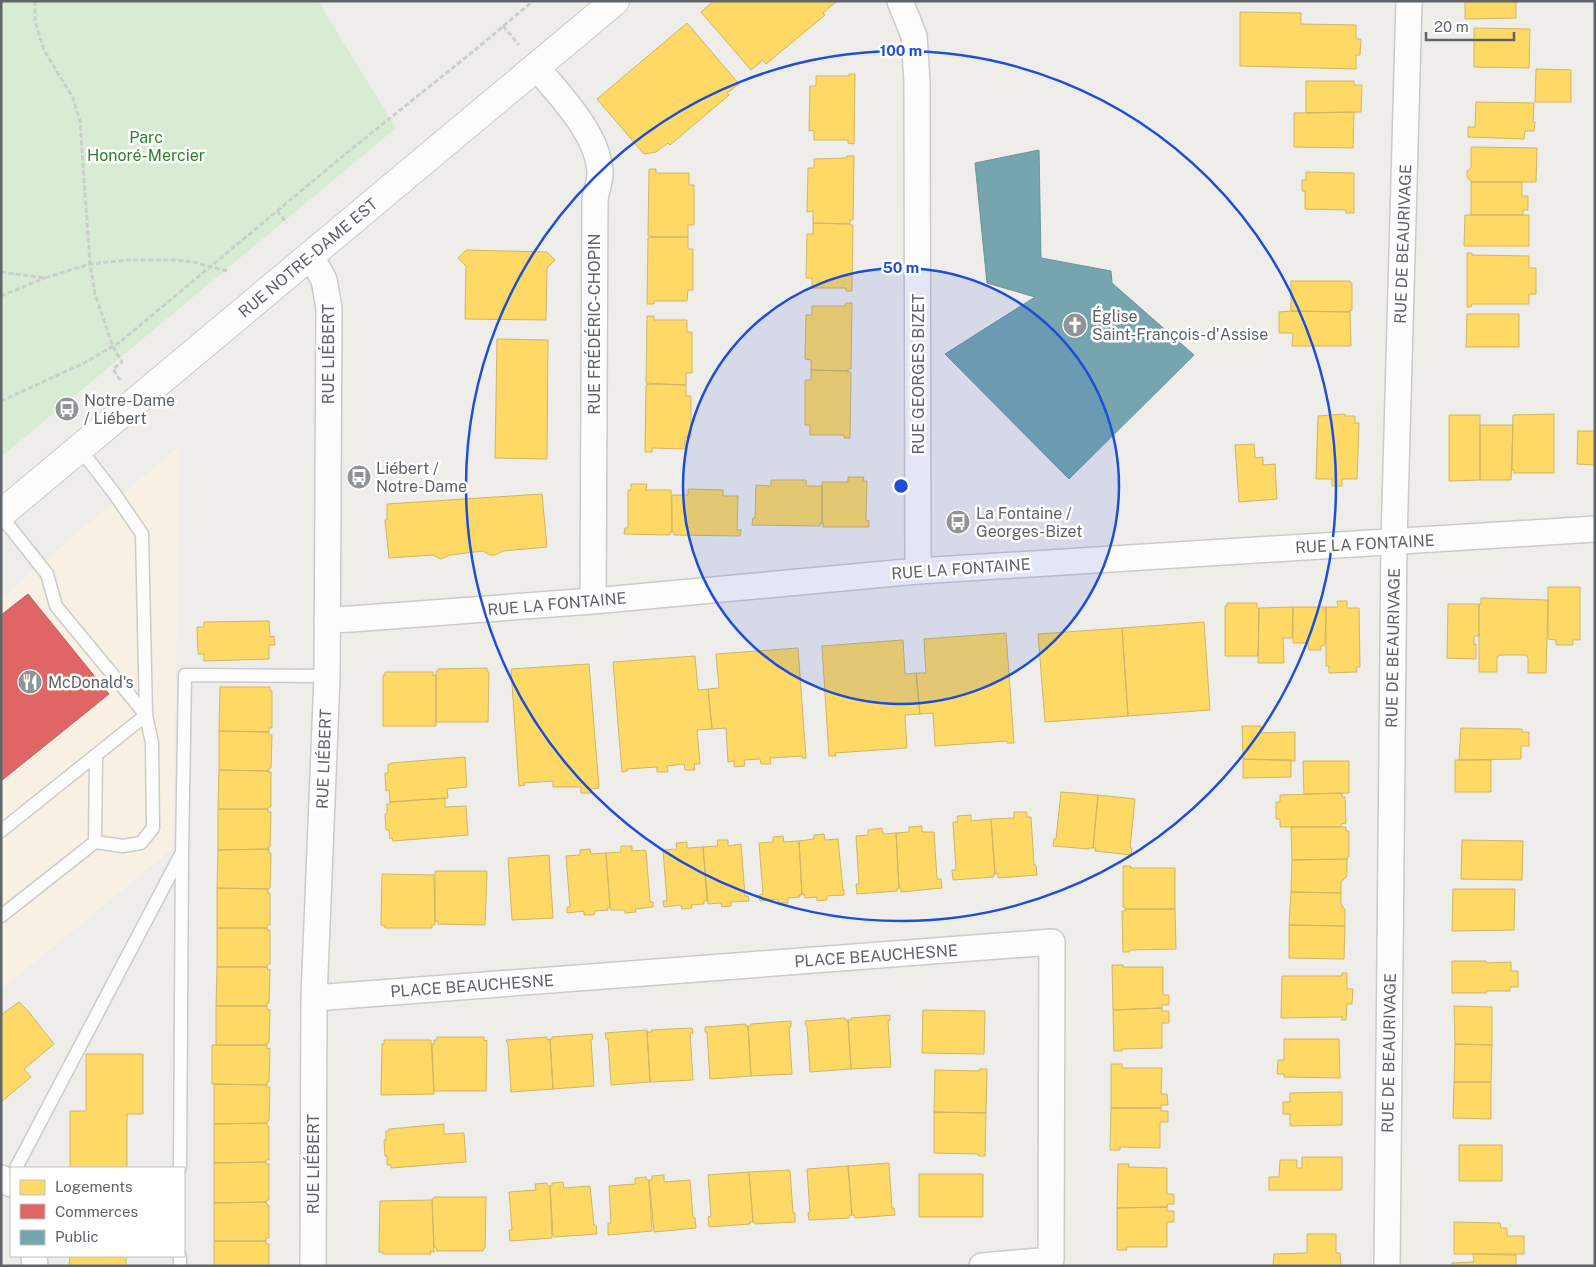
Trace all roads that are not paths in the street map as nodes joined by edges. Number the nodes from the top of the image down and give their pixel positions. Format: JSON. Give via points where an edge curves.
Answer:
{"nodes":[{"id":1,"x":615,"y":1,"type":"edge"},
{"id":2,"x":900,"y":1,"type":"edge"},
{"id":3,"x":1409,"y":1,"type":"edge"},
{"id":4,"x":536,"y":68,"type":"junction"},
{"id":5,"x":311,"y":256,"type":"junction"},
{"id":6,"x":80,"y":449,"type":"junction"},
{"id":7,"x":1,"y":515,"type":"edge"},
{"id":8,"x":1595,"y":529,"type":"edge"},
{"id":9,"x":1394,"y":542,"type":"junction"},
{"id":10,"x":918,"y":570,"type":"junction"},
{"id":11,"x":593,"y":601,"type":"junction"},
{"id":12,"x":327,"y":620,"type":"junction"},
{"id":13,"x":327,"y":676,"type":"junction"},
{"id":14,"x":146,"y":715,"type":"junction"},
{"id":15,"x":96,"y":756,"type":"junction"},
{"id":16,"x":1,"y":831,"type":"edge"},
{"id":17,"x":95,"y":842,"type":"junction"},
{"id":18,"x":182,"y":853,"type":"junction"},
{"id":19,"x":1,"y":916,"type":"edge"},
{"id":20,"x":314,"y":998,"type":"junction"},
{"id":21,"x":16,"y":1167,"type":"edge"},
{"id":22,"x":180,"y":1167,"type":"edge"},
{"id":23,"x":313,"y":1266,"type":"edge"},
{"id":24,"x":982,"y":1266,"type":"edge"},
{"id":25,"x":1387,"y":1266,"type":"edge"}],
"edges":[{"from":1,"to":4,"type":"main road","name":"RUE NOTRE-DAME EST"},
{"from":2,"to":10,"type":"street","name":"RUE GEORGES BIZET","via":[[914,36],[917,82]]},
{"from":3,"to":9,"type":"street","name":"RUE DE BEAURIVAGE"},
{"from":4,"to":5,"type":"main road","name":"RUE NOTRE-DAME EST"},
{"from":4,"to":11,"type":"street","name":"RUE FRÉDÉRIC-CHOPIN","via":[[570,107],[593,143],[599,161],[600,176],[595,200]]},
{"from":5,"to":6,"type":"main road","name":"RUE NOTRE-DAME EST"},
{"from":5,"to":12,"type":"street","name":"RUE LIÉBERT","via":[[324,280],[329,308]]},
{"from":6,"to":7,"type":"main road","name":"RUE NOTRE-DAME EST"},
{"from":6,"to":14,"type":"lane","via":[[142,534]]},
{"from":7,"to":14,"type":"lane","via":[[46,574],[56,606]]},
{"from":8,"to":9,"type":"street","name":"RUE LA FONTAINE"},
{"from":9,"to":10,"type":"street","name":"RUE LA FONTAINE"},
{"from":9,"to":25,"type":"street","name":"RUE DE BEAURIVAGE"},
{"from":10,"to":11,"type":"street","name":"RUE LA FONTAINE"},
{"from":11,"to":12,"type":"street","name":"RUE LA FONTAINE"},
{"from":12,"to":13,"type":"street","name":"RUE LIÉBERT"},
{"from":13,"to":18,"type":"lane","via":[[185,675]]},
{"from":13,"to":20,"type":"street","name":"RUE LIÉBERT"},
{"from":14,"to":15,"type":"lane"},
{"from":14,"to":17,"type":"lane","via":[[152,743],[153,828],[141,843],[123,846]]},
{"from":15,"to":16,"type":"lane"},
{"from":15,"to":17,"type":"lane"},
{"from":17,"to":19,"type":"lane"},
{"from":18,"to":21,"type":"lane"},
{"from":18,"to":22,"type":"lane"},
{"from":20,"to":23,"type":"street","name":"RUE LIÉBERT"},
{"from":20,"to":24,"type":"street","name":"PLACE BEAUCHESNE","via":[[1052,942],[1051,1260]]}]}
